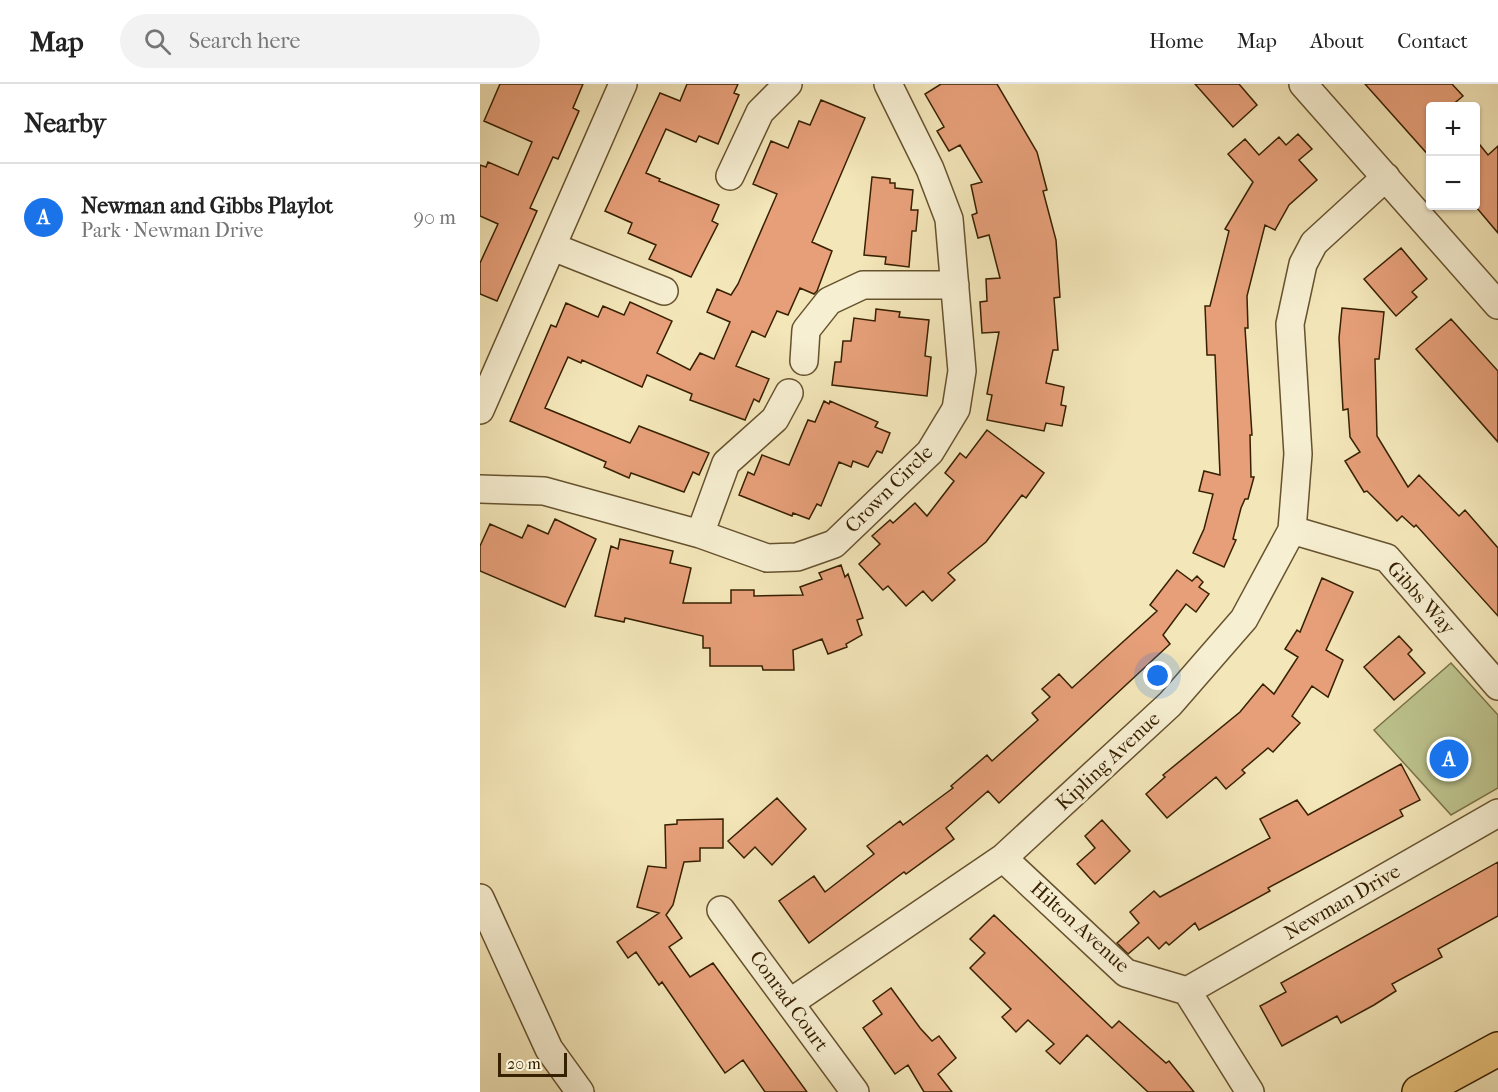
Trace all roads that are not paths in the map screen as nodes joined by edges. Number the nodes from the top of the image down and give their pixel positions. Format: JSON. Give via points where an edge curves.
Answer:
{"nodes":[{"id":1,"x":623,"y":84,"type":"edge"},
{"id":2,"x":788,"y":84,"type":"edge"},
{"id":3,"x":888,"y":84,"type":"edge"},
{"id":4,"x":1303,"y":84,"type":"edge"},
{"id":5,"x":730,"y":176,"type":"dead end"},
{"id":6,"x":1386,"y":177,"type":"junction"},
{"id":7,"x":553,"y":247,"type":"junction"},
{"id":8,"x":955,"y":285,"type":"junction"},
{"id":9,"x":664,"y":291,"type":"dead end"},
{"id":10,"x":1498,"y":305,"type":"edge"},
{"id":11,"x":804,"y":361,"type":"dead end"},
{"id":12,"x":489,"y":367,"type":"edge"},
{"id":13,"x":789,"y":393,"type":"dead end"},
{"id":14,"x":480,"y":410,"type":"edge"},
{"id":15,"x":480,"y":489,"type":"edge"},
{"id":16,"x":1292,"y":530,"type":"junction"},
{"id":17,"x":700,"y":534,"type":"junction"},
{"id":18,"x":1498,"y":686,"type":"edge"},
{"id":19,"x":1498,"y":813,"type":"edge"},
{"id":20,"x":1003,"y":858,"type":"junction"},
{"id":21,"x":480,"y":898,"type":"edge"},
{"id":22,"x":721,"y":910,"type":"dead end"},
{"id":23,"x":1187,"y":991,"type":"junction"},
{"id":24,"x":791,"y":1002,"type":"junction"},
{"id":25,"x":1498,"y":1049,"type":"edge"},
{"id":26,"x":580,"y":1092,"type":"edge"},
{"id":27,"x":855,"y":1092,"type":"edge"},
{"id":28,"x":1250,"y":1092,"type":"edge"},
{"id":29,"x":1419,"y":1092,"type":"edge"}],
"edges":[{"from":1,"to":7,"type":"street"},
{"from":2,"to":5,"type":"street","via":[[760,112]]},
{"from":3,"to":8,"type":"street","name":"Crown Circle","via":[[930,169],[949,219]]},
{"from":4,"to":6,"type":"street"},
{"from":6,"to":10,"type":"street"},
{"from":6,"to":16,"type":"street","name":"Kipling Avenue","via":[[1314,243],[1303,264],[1290,324],[1298,454]]},
{"from":7,"to":9,"type":"street"},
{"from":7,"to":12,"type":"street"},
{"from":8,"to":11,"type":"street","via":[[863,285],[829,301],[806,330]]},
{"from":8,"to":17,"type":"street","name":"Crown Circle","via":[[962,371],[956,409],[930,452],[834,544],[797,557],[767,558]]},
{"from":12,"to":14,"type":"street"},
{"from":13,"to":17,"type":"street","via":[[775,419],[726,463]]},
{"from":15,"to":17,"type":"street","name":"Crown Circle","via":[[544,491]]},
{"from":16,"to":18,"type":"street","name":"Gibbs Way","via":[[1387,558]]},
{"from":16,"to":20,"type":"street","name":"Kipling Avenue","via":[[1244,619],[1170,704]]},
{"from":19,"to":23,"type":"street","name":"Newman Drive"},
{"from":20,"to":23,"type":"street","name":"Hilton Avenue","via":[[1126,973]]},
{"from":20,"to":24,"type":"street","name":"Kipling Avenue"},
{"from":21,"to":26,"type":"street","via":[[549,1048]]},
{"from":22,"to":24,"type":"street","name":"Conrad Court"},
{"from":23,"to":28,"type":"street"},
{"from":24,"to":27,"type":"street","name":"Conrad Court"},
{"from":25,"to":29,"type":"main road"}]}
